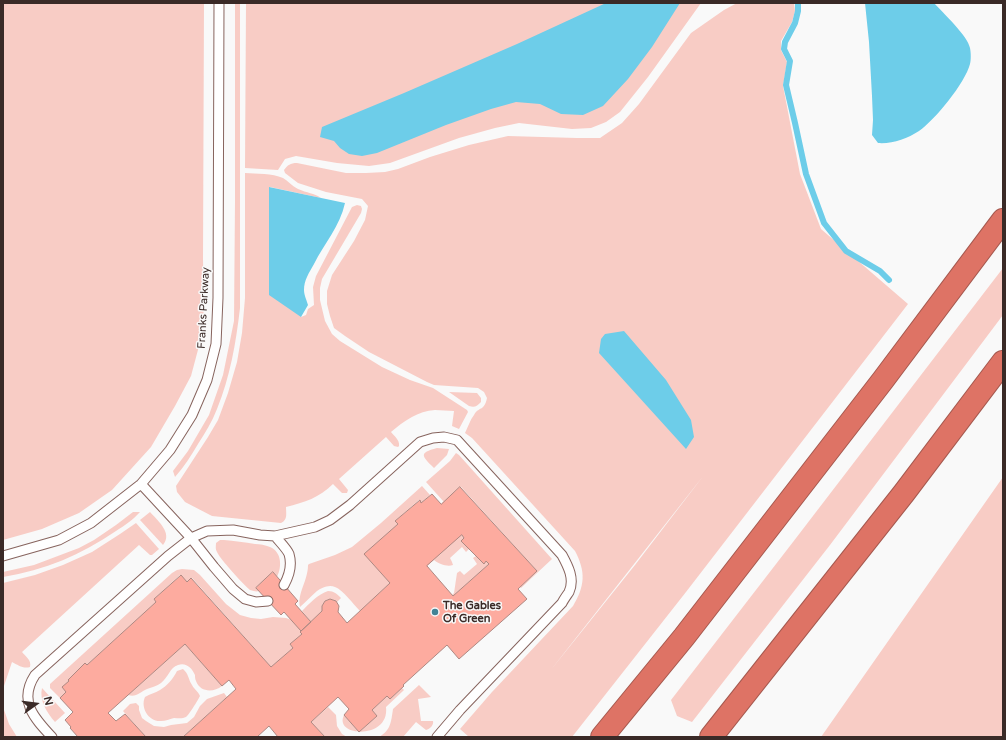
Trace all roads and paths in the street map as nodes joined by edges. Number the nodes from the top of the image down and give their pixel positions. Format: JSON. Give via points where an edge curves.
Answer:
{"nodes":[{"id":1,"x":219,"y":3,"type":"edge"},
{"id":2,"x":1003,"y":220,"type":"edge"},
{"id":3,"x":1003,"y":362,"type":"edge"},
{"id":4,"x":142,"y":484,"type":"junction"},
{"id":5,"x":275,"y":536,"type":"junction"},
{"id":6,"x":191,"y":538,"type":"junction"},
{"id":7,"x":3,"y":556,"type":"edge"},
{"id":8,"x":284,"y":585,"type":"dead end"},
{"id":9,"x":268,"y":601,"type":"dead end"},
{"id":10,"x":52,"y":737,"type":"edge"},
{"id":11,"x":437,"y":737,"type":"edge"},
{"id":12,"x":602,"y":737,"type":"edge"},
{"id":13,"x":711,"y":737,"type":"edge"}],
"edges":[{"from":1,"to":4,"type":"lane","name":"Franks Parkway","via":[[216,344],[207,380],[192,415],[170,450]]},
{"from":2,"to":12,"type":"highway","via":[[879,386],[689,630]]},
{"from":3,"to":13,"type":"highway","via":[[904,493]]},
{"from":4,"to":6,"type":"lane"},
{"from":4,"to":7,"type":"lane","name":"Franks Parkway","via":[[91,523],[59,540]]},
{"from":5,"to":6,"type":"lane","via":[[233,530],[208,531]]},
{"from":5,"to":8,"type":"lane","via":[[288,553],[290,565]]},
{"from":5,"to":11,"type":"lane","via":[[315,527],[330,520],[420,442],[444,437],[457,440],[562,555],[571,580],[569,591],[562,602]]},
{"from":6,"to":9,"type":"lane","via":[[214,568],[245,599],[256,602]]},
{"from":6,"to":10,"type":"lane","via":[[35,675],[28,689],[28,705],[32,714]]}]}
